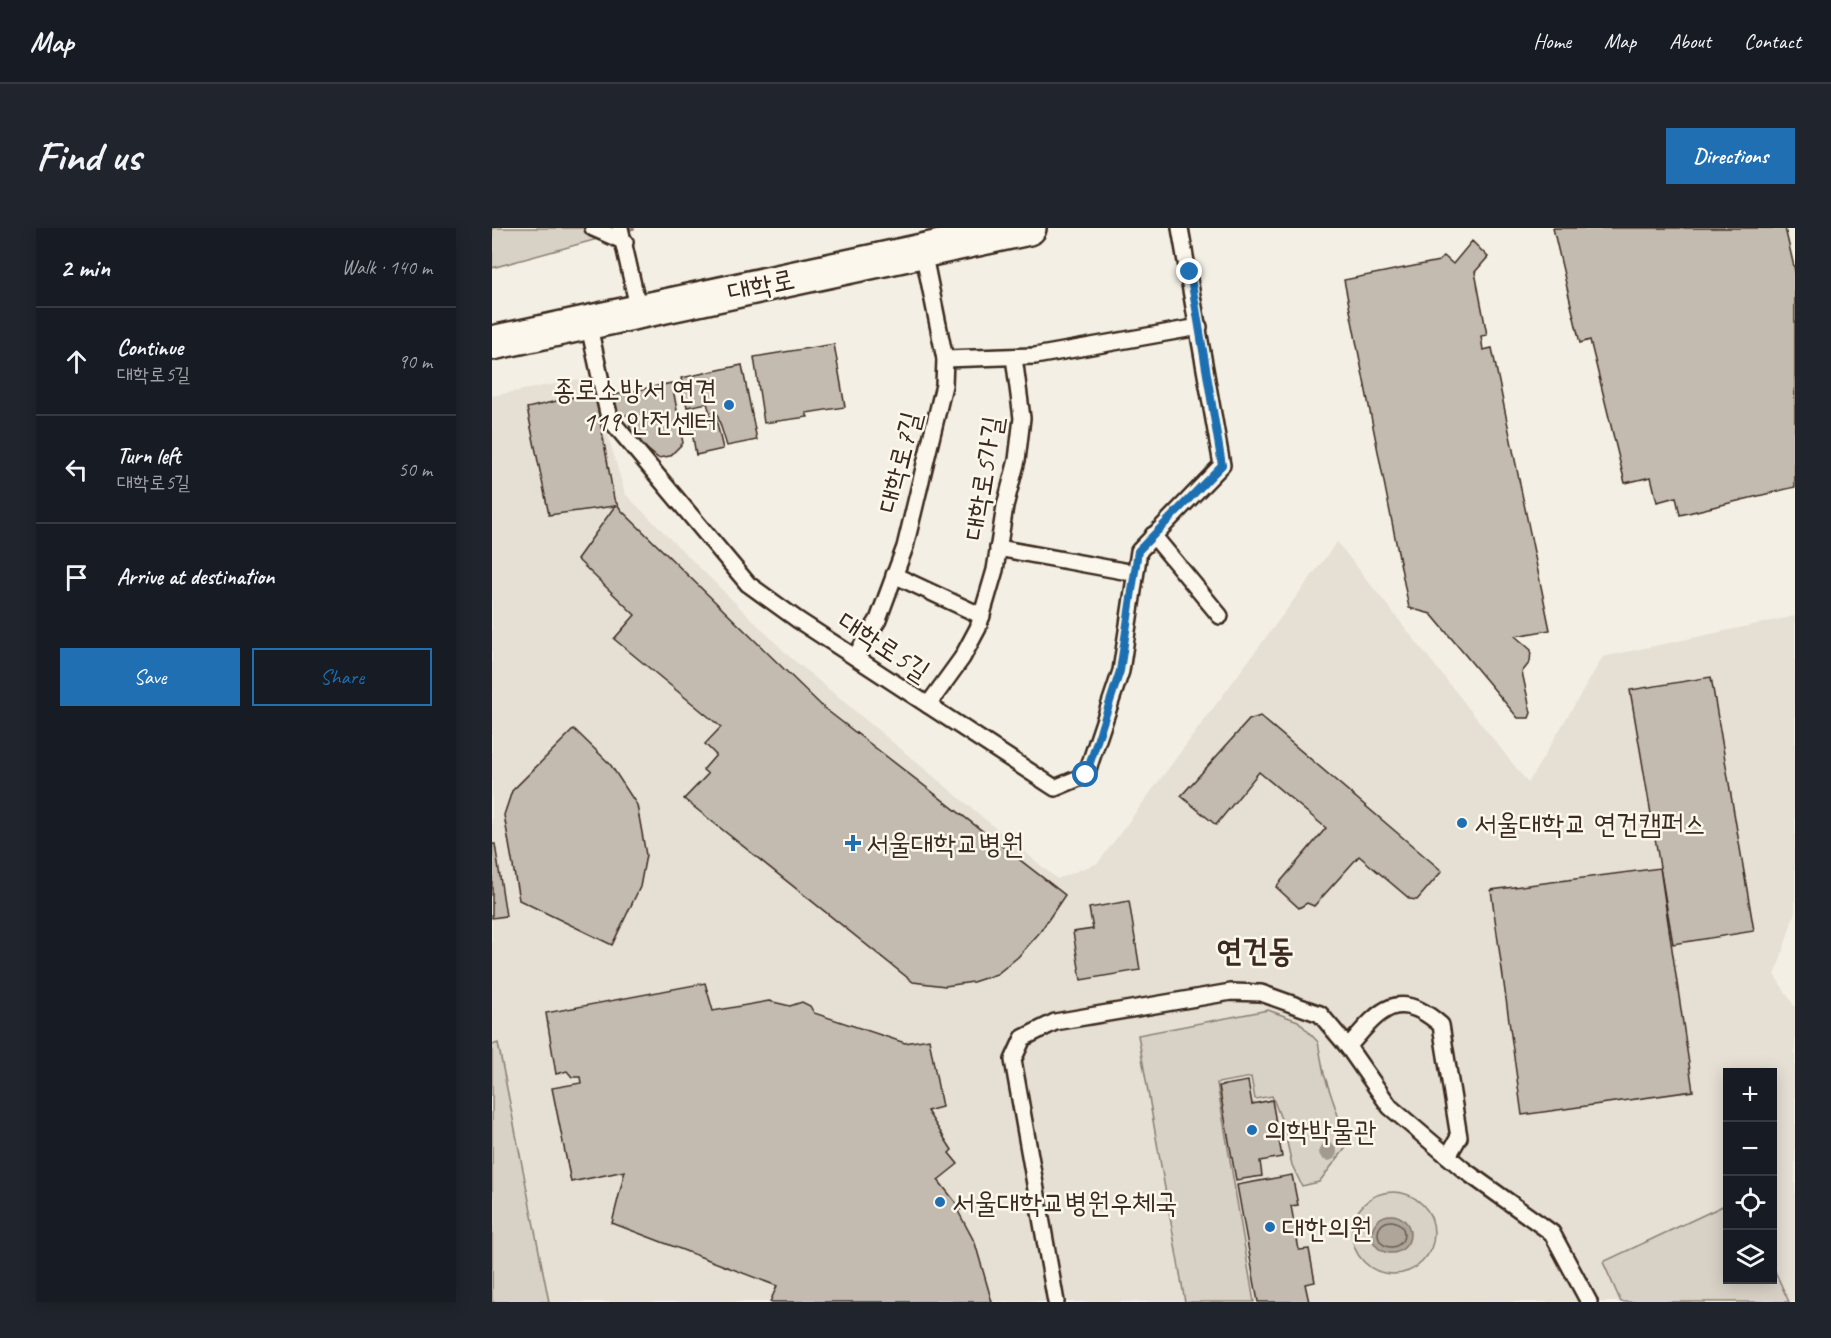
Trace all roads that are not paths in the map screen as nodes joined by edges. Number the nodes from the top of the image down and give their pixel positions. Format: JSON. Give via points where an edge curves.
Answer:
{"nodes":[{"id":1,"x":593,"y":228,"type":"edge"},
{"id":2,"x":1029,"y":228,"type":"edge"},
{"id":3,"x":1180,"y":228,"type":"edge"},
{"id":4,"x":622,"y":235,"type":"edge"},
{"id":5,"x":922,"y":251,"type":"junction"},
{"id":6,"x":639,"y":310,"type":"junction"},
{"id":7,"x":588,"y":322,"type":"junction"},
{"id":8,"x":1199,"y":327,"type":"junction"},
{"id":9,"x":492,"y":343,"type":"edge"},
{"id":10,"x":1014,"y":357,"type":"junction"},
{"id":11,"x":945,"y":359,"type":"junction"},
{"id":12,"x":1153,"y":535,"type":"junction"},
{"id":13,"x":998,"y":548,"type":"junction"},
{"id":14,"x":1134,"y":573,"type":"junction"},
{"id":15,"x":894,"y":575,"type":"junction"},
{"id":16,"x":982,"y":616,"type":"junction"},
{"id":17,"x":1220,"y":616,"type":"dead end"},
{"id":18,"x":855,"y":657,"type":"junction"},
{"id":19,"x":928,"y":705,"type":"junction"},
{"id":20,"x":1348,"y":1047,"type":"junction"},
{"id":21,"x":1448,"y":1156,"type":"junction"},
{"id":22,"x":1056,"y":1302,"type":"edge"},
{"id":23,"x":1589,"y":1302,"type":"edge"}],
"edges":[{"from":1,"to":4,"type":"lane"},
{"from":2,"to":5,"type":"main road","name":"대학로"},
{"from":3,"to":8,"type":"lane","name":"대학로5길"},
{"from":4,"to":6,"type":"lane"},
{"from":5,"to":6,"type":"main road","name":"대학로"},
{"from":5,"to":11,"type":"lane","name":"대학로7길"},
{"from":6,"to":7,"type":"main road","name":"대학로"},
{"from":7,"to":9,"type":"main road","name":"대학로"},
{"from":7,"to":18,"type":"lane","name":"대학로5길","via":[[609,418],[748,584]]},
{"from":8,"to":10,"type":"lane"},
{"from":8,"to":12,"type":"lane","name":"대학로5길","via":[[1222,465]]},
{"from":10,"to":11,"type":"lane"},
{"from":10,"to":13,"type":"lane","name":"대학로5가길","via":[[1022,418]]},
{"from":11,"to":15,"type":"lane","name":"대학로7길","via":[[944,385],[905,547]]},
{"from":12,"to":14,"type":"lane","name":"대학로5길","via":[[1138,551]]},
{"from":12,"to":17,"type":"lane"},
{"from":13,"to":14,"type":"lane"},
{"from":13,"to":16,"type":"lane","name":"대학로5가길"},
{"from":14,"to":19,"type":"lane","name":"대학로5길","via":[[1120,671],[1086,775],[1055,788]]},
{"from":15,"to":16,"type":"lane"},
{"from":15,"to":18,"type":"lane","name":"대학로7길","via":[[878,620]]},
{"from":16,"to":19,"type":"lane","name":"대학로5가길","via":[[962,658]]},
{"from":18,"to":19,"type":"lane","name":"대학로5길"},
{"from":20,"to":21,"type":"lane","via":[[1390,1107]]},
{"from":20,"to":21,"type":"lane","via":[[1377,1013],[1395,1005],[1428,1013],[1441,1025],[1459,1137]]},
{"from":20,"to":22,"type":"lane","via":[[1320,1014],[1261,993],[1231,992],[1055,1022],[1023,1038],[1012,1060]]},
{"from":21,"to":23,"type":"lane","via":[[1552,1233]]}]}
